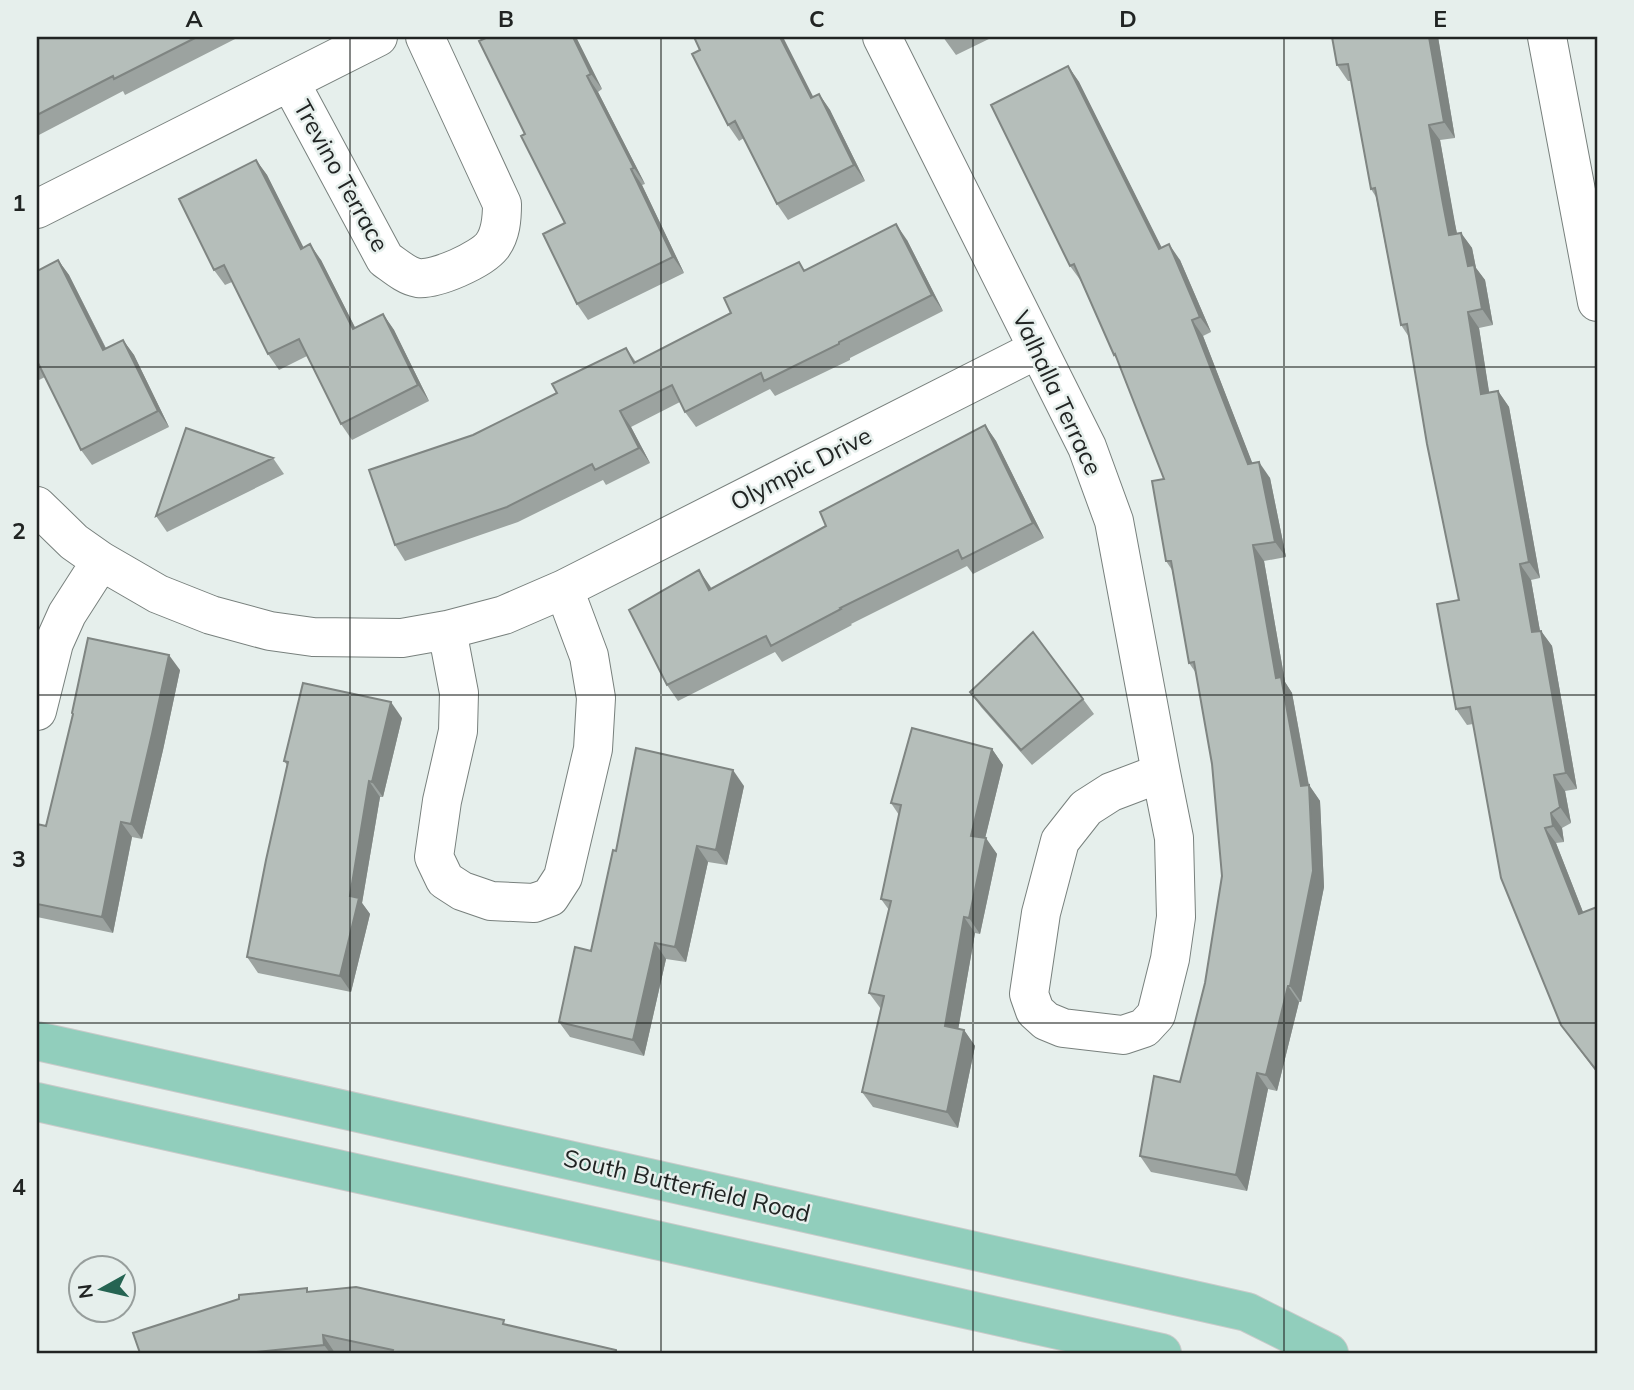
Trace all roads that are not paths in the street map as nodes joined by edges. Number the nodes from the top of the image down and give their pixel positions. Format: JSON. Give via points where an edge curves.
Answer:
{"nodes":[{"id":1,"x":378,"y":37,"type":"edge"},
{"id":2,"x":425,"y":37,"type":"edge"},
{"id":3,"x":882,"y":37,"type":"edge"},
{"id":4,"x":1547,"y":37,"type":"edge"},
{"id":5,"x":290,"y":82,"type":"junction"},
{"id":6,"x":37,"y":209,"type":"edge"},
{"id":7,"x":1597,"y":302,"type":"edge"},
{"id":8,"x":1038,"y":349,"type":"junction"},
{"id":9,"x":37,"y":506,"type":"edge"},
{"id":10,"x":101,"y":561,"type":"junction"},
{"id":11,"x":564,"y":589,"type":"junction"},
{"id":12,"x":447,"y":630,"type":"junction"},
{"id":13,"x":37,"y":711,"type":"edge"},
{"id":14,"x":1161,"y":773,"type":"junction"},
{"id":15,"x":37,"y":1041,"type":"edge"},
{"id":16,"x":37,"y":1102,"type":"edge"},
{"id":17,"x":1162,"y":1353,"type":"edge"},
{"id":18,"x":1329,"y":1353,"type":"edge"}],
"edges":[{"from":1,"to":5,"type":"street","name":"Trevino Terrace"},
{"from":2,"to":5,"type":"street","name":"Trevino Terrace","via":[[502,204],[502,223],[492,246],[446,274],[420,278],[385,259]]},
{"from":3,"to":8,"type":"street","name":"Valhalla Terrace"},
{"from":4,"to":7,"type":"street"},
{"from":5,"to":6,"type":"street","name":"Trevino Terrace"},
{"from":8,"to":11,"type":"street","name":"Olympic Drive"},
{"from":8,"to":14,"type":"street","name":"Valhalla Terrace","via":[[1087,447],[1114,521]]},
{"from":9,"to":10,"type":"street","name":"Olympic Drive"},
{"from":10,"to":12,"type":"street","name":"Olympic Drive","via":[[158,594],[270,631],[313,637],[402,638]]},
{"from":10,"to":13,"type":"street","via":[[66,614]]},
{"from":11,"to":12,"type":"street","name":"Olympic Drive","via":[[504,615]]},
{"from":11,"to":12,"type":"street","via":[[593,677],[593,749],[564,877],[550,897],[534,903],[491,901],[462,891],[445,880],[435,857],[458,731],[459,694]]},
{"from":14,"to":14,"type":"street","name":"Valhalla Terrace","via":[[1111,792],[1086,808],[1060,841],[1041,913],[1029,994],[1046,1021],[1063,1028],[1123,1035],[1144,1028],[1156,1015],[1176,917],[1174,838]]},
{"from":15,"to":18,"type":"main road","name":"South Butterfield Road","via":[[1247,1312]]},
{"from":16,"to":17,"type":"main road"}]}
